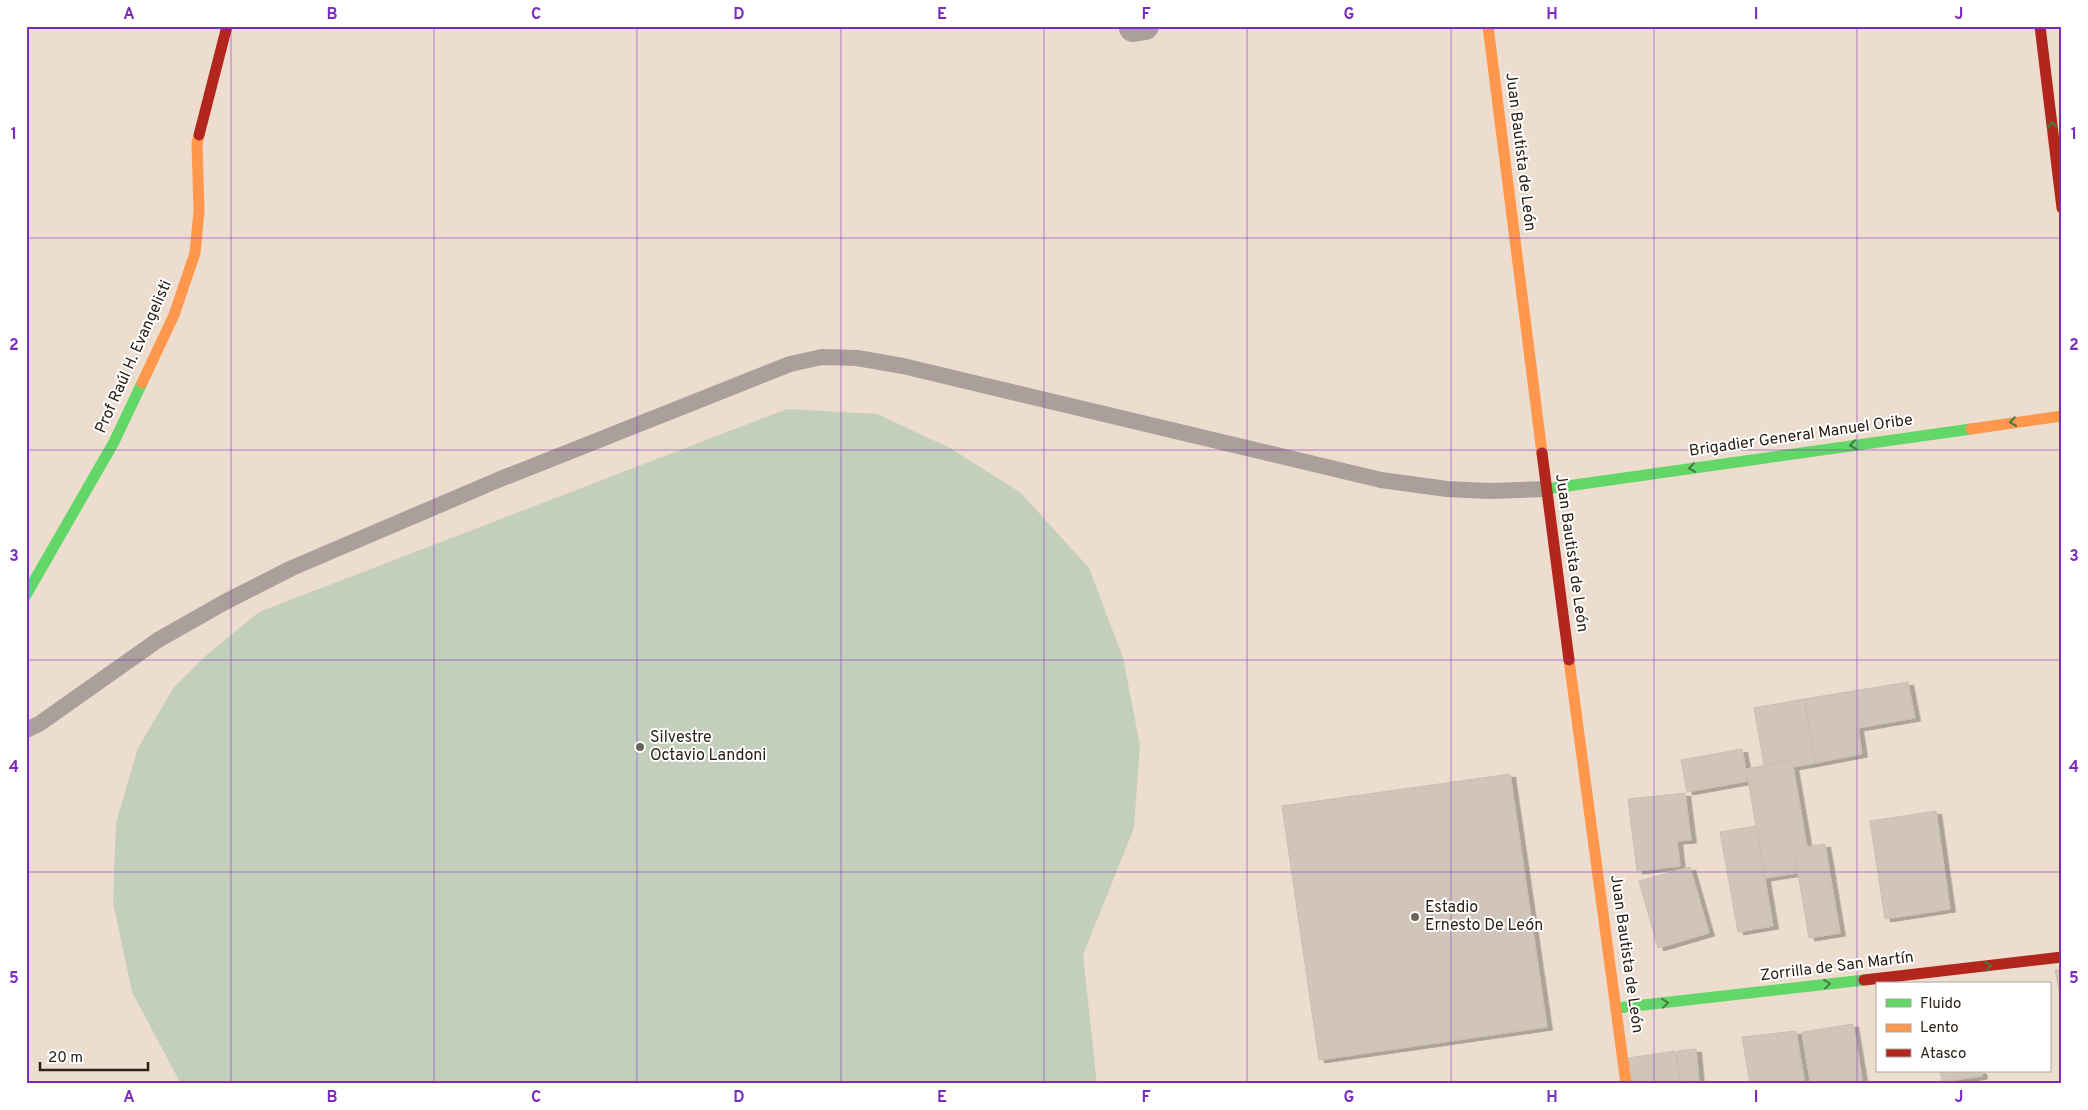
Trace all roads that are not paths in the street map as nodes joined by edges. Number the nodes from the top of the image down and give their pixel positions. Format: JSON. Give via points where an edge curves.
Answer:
{"nodes":[{"id":1,"x":227,"y":26,"type":"edge"},
{"id":2,"x":1488,"y":26,"type":"edge"},
{"id":3,"x":2040,"y":26,"type":"edge"},
{"id":4,"x":2062,"y":208,"type":"edge"},
{"id":5,"x":2062,"y":416,"type":"edge"},
{"id":6,"x":1546,"y":489,"type":"junction"},
{"id":7,"x":26,"y":594,"type":"edge"},
{"id":8,"x":26,"y":730,"type":"edge"},
{"id":9,"x":2062,"y":957,"type":"edge"},
{"id":10,"x":1617,"y":1008,"type":"junction"},
{"id":11,"x":1626,"y":1084,"type":"edge"}],
"edges":[{"from":1,"to":7,"type":"street","name":"Prof Raúl H. Evangelisti","via":[[198,144],[199,211],[195,253],[174,315],[114,442]]},
{"from":2,"to":6,"type":"street","name":"Juan Bautista de León"},
{"from":4,"to":3,"type":"street","one_way":true},
{"from":5,"to":6,"type":"street","name":"Brigadier General Manuel Oribe","one_way":true},
{"from":6,"to":8,"type":"lane","via":[[1447,489],[1381,480],[903,366],[857,358],[822,357],[790,364],[744,382],[498,480],[292,568],[158,640]]},
{"from":6,"to":10,"type":"street","name":"Juan Bautista de León"},
{"from":10,"to":9,"type":"street","name":"Zorrilla de San Martín","one_way":true},
{"from":10,"to":11,"type":"street","name":"Juan Bautista de León"}]}
